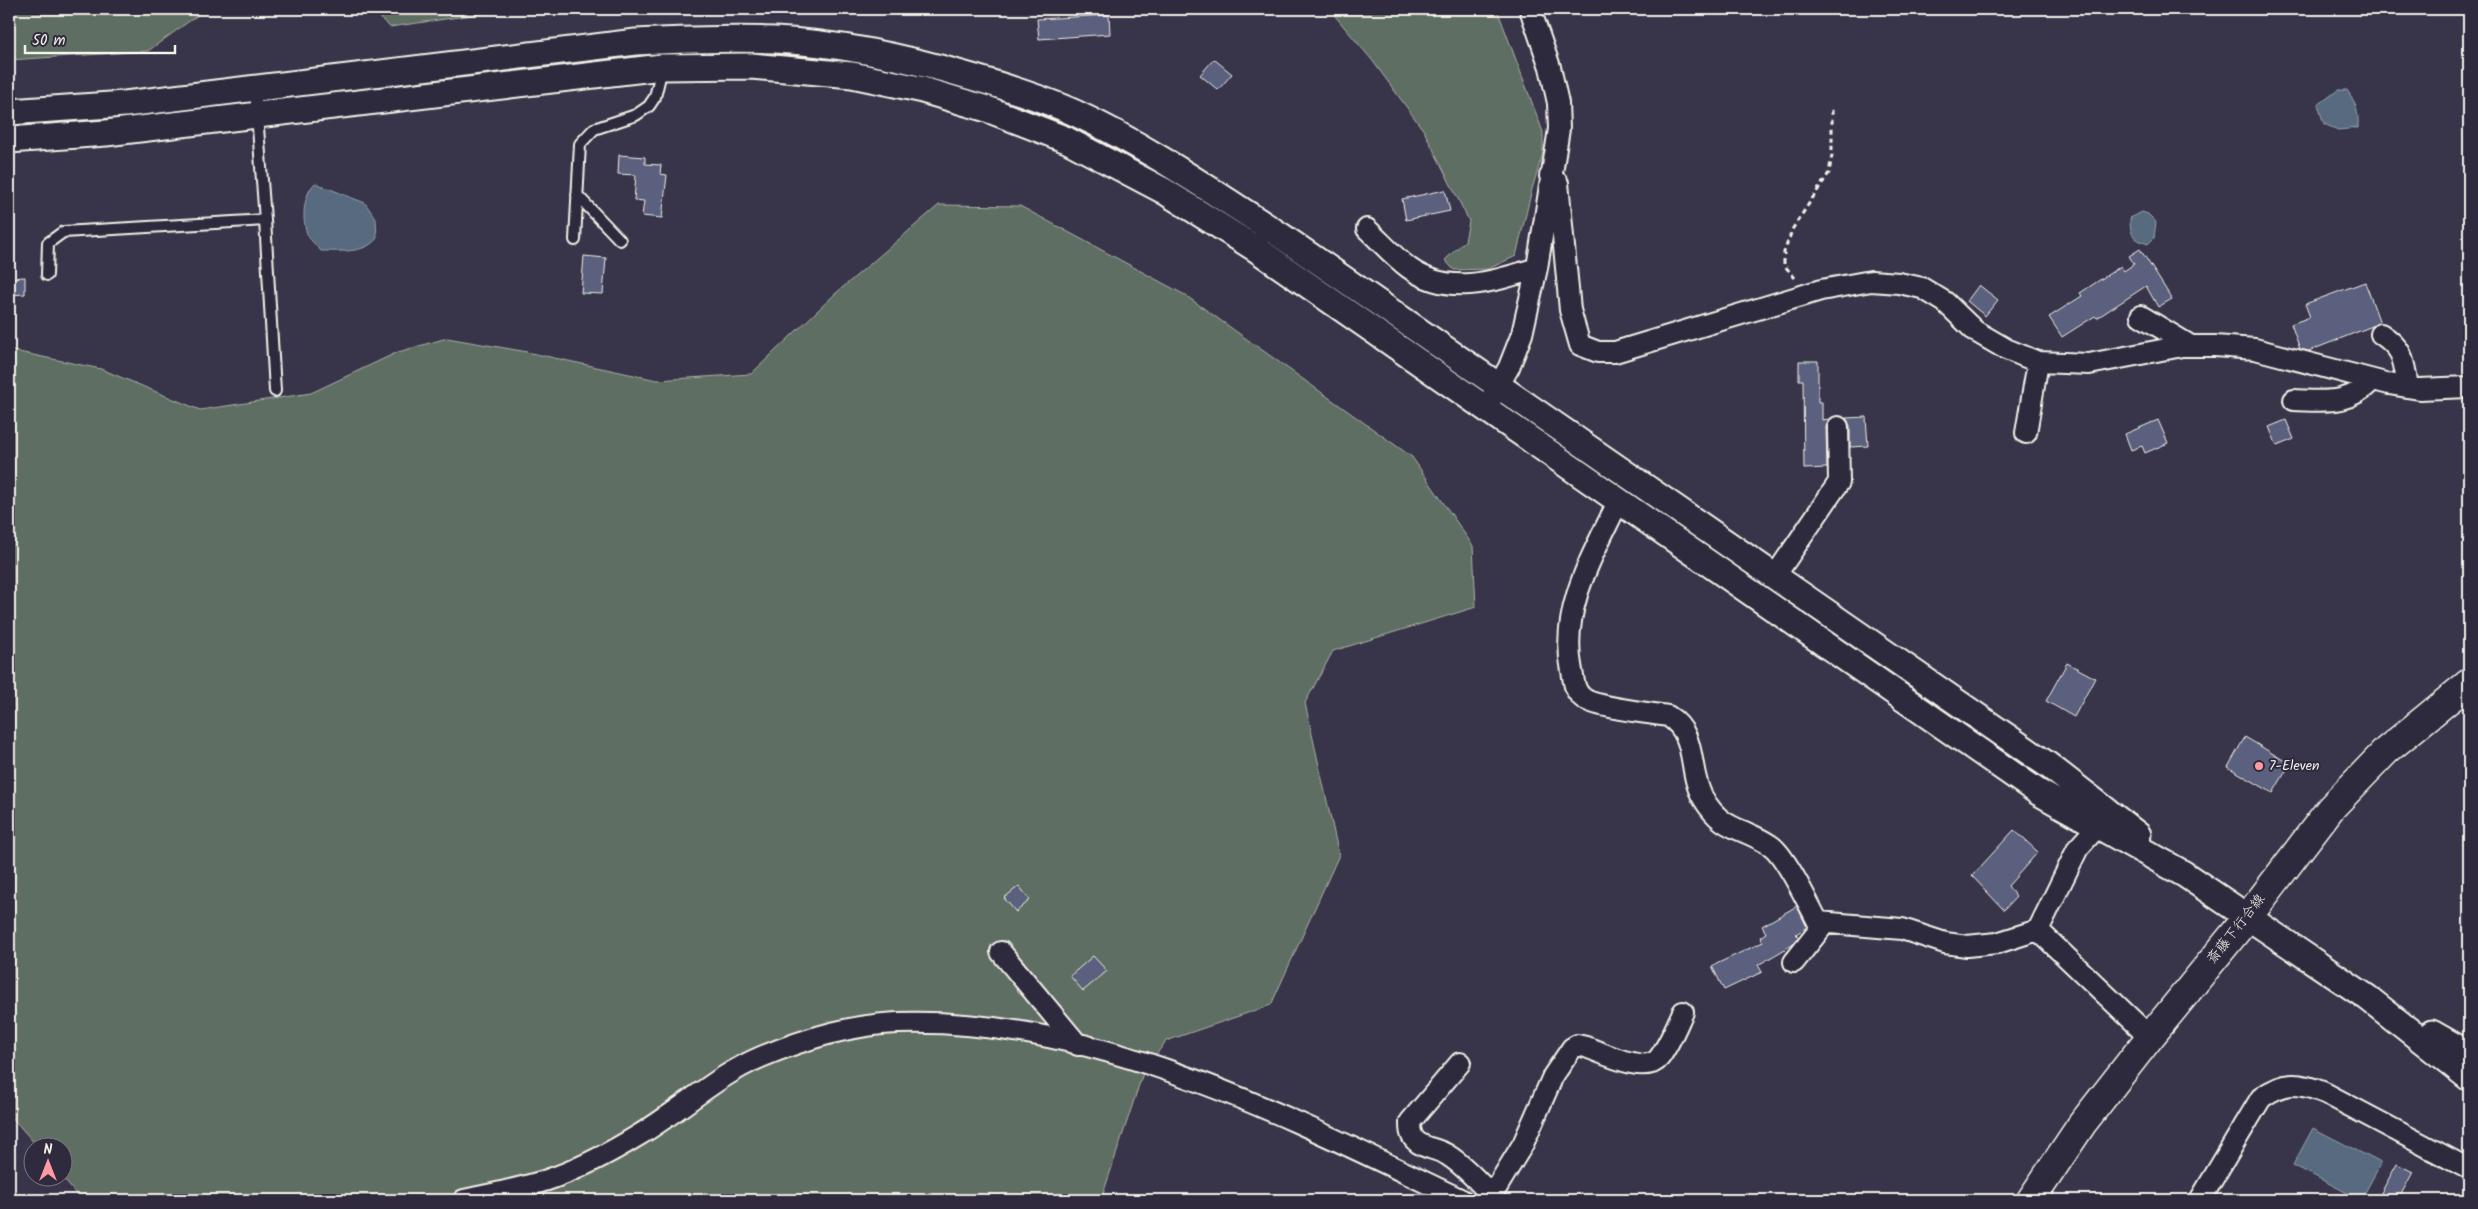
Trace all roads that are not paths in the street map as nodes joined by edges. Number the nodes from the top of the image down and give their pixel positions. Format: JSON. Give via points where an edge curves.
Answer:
{"nodes":[{"id":1,"x":1530,"y":9,"type":"edge"},
{"id":2,"x":662,"y":67,"type":"junction"},
{"id":3,"x":255,"y":88,"type":"junction"},
{"id":4,"x":9,"y":112,"type":"edge"},
{"id":5,"x":258,"y":114,"type":"junction"},
{"id":6,"x":9,"y":140,"type":"edge"},
{"id":7,"x":1550,"y":176,"type":"junction"},
{"id":8,"x":577,"y":195,"type":"junction"},
{"id":9,"x":266,"y":220,"type":"junction"},
{"id":10,"x":1367,"y":229,"type":"dead end"},
{"id":11,"x":575,"y":240,"type":"dead end"},
{"id":12,"x":620,"y":240,"type":"dead end"},
{"id":13,"x":1537,"y":268,"type":"junction"},
{"id":14,"x":47,"y":275,"type":"dead end"},
{"id":15,"x":2141,"y":316,"type":"dead end"},
{"id":16,"x":2381,"y":334,"type":"dead end"},
{"id":17,"x":2192,"y":346,"type":"junction"},
{"id":18,"x":2038,"y":362,"type":"junction"},
{"id":19,"x":2374,"y":380,"type":"junction"},
{"id":20,"x":1497,"y":386,"type":"junction"},
{"id":21,"x":2408,"y":387,"type":"junction"},
{"id":22,"x":2469,"y":387,"type":"edge"},
{"id":23,"x":275,"y":391,"type":"dead end"},
{"id":24,"x":2294,"y":400,"type":"dead end"},
{"id":25,"x":1486,"y":408,"type":"junction"},
{"id":26,"x":1838,"y":427,"type":"dead end"},
{"id":27,"x":2026,"y":433,"type":"dead end"},
{"id":28,"x":1618,"y":502,"type":"junction"},
{"id":29,"x":1775,"y":576,"type":"junction"},
{"id":30,"x":2469,"y":683,"type":"edge"},
{"id":31,"x":2098,"y":826,"type":"junction"},
{"id":32,"x":2184,"y":874,"type":"junction"},
{"id":33,"x":2247,"y":918,"type":"junction"},
{"id":34,"x":1825,"y":923,"type":"junction"},
{"id":35,"x":2038,"y":930,"type":"junction"},
{"id":36,"x":1001,"y":952,"type":"dead end"},
{"id":37,"x":1794,"y":962,"type":"dead end"},
{"id":38,"x":2368,"y":998,"type":"junction"},
{"id":39,"x":1683,"y":1012,"type":"dead end"},
{"id":40,"x":2150,"y":1037,"type":"junction"},
{"id":41,"x":1078,"y":1045,"type":"junction"},
{"id":42,"x":2469,"y":1054,"type":"edge"},
{"id":43,"x":1460,"y":1063,"type":"dead end"},
{"id":44,"x":2469,"y":1078,"type":"edge"},
{"id":45,"x":2469,"y":1169,"type":"edge"},
{"id":46,"x":1491,"y":1197,"type":"edge"},
{"id":47,"x":464,"y":1200,"type":"edge"},
{"id":48,"x":1462,"y":1200,"type":"edge"},
{"id":49,"x":2031,"y":1200,"type":"edge"},
{"id":50,"x":2200,"y":1200,"type":"edge"}],
"edges":[{"from":1,"to":7,"type":"street","via":[[1550,66],[1558,103],[1559,129]]},
{"from":2,"to":5,"type":"street"},
{"from":2,"to":8,"type":"lane","via":[[655,97],[649,106],[636,115],[594,129],[585,136],[578,154]]},
{"from":2,"to":25,"type":"street","via":[[750,66],[852,75],[987,109],[1067,140],[1164,191]]},
{"from":3,"to":4,"type":"street","via":[[125,104]]},
{"from":3,"to":5,"type":"lane"},
{"from":3,"to":20,"type":"street","via":[[636,42],[704,39],[777,40],[845,46],[920,62],[1005,87],[1075,113],[1155,155],[1280,235]]},
{"from":5,"to":6,"type":"street","via":[[106,133]]},
{"from":5,"to":9,"type":"lane"},
{"from":7,"to":13,"type":"street"},
{"from":7,"to":18,"type":"street","via":[[1558,183],[1570,310],[1580,345],[1598,352],[1615,352],[1821,290],[1871,281],[1922,288],[1946,302],[1975,331]]},
{"from":8,"to":11,"type":"lane"},
{"from":8,"to":12,"type":"lane"},
{"from":9,"to":14,"type":"lane","via":[[63,232],[48,243]]},
{"from":9,"to":23,"type":"lane"},
{"from":10,"to":13,"type":"street","via":[[1410,269],[1432,281],[1474,285]]},
{"from":13,"to":20,"type":"street","via":[[1522,334]]},
{"from":15,"to":17,"type":"street"},
{"from":16,"to":21,"type":"street","via":[[2396,344],[2401,352]]},
{"from":17,"to":18,"type":"street","via":[[2089,364]]},
{"from":17,"to":19,"type":"street","via":[[2255,348]]},
{"from":18,"to":27,"type":"street"},
{"from":19,"to":21,"type":"street"},
{"from":19,"to":24,"type":"street","via":[[2364,390],[2341,401]]},
{"from":20,"to":25,"type":"street"},
{"from":20,"to":29,"type":"street"},
{"from":21,"to":22,"type":"street"},
{"from":25,"to":28,"type":"street"},
{"from":26,"to":29,"type":"street","via":[[1839,482]]},
{"from":28,"to":31,"type":"street","via":[[2038,792]]},
{"from":28,"to":34,"type":"street","via":[[1580,582],[1570,624],[1570,664],[1576,690],[1584,699],[1598,705],[1668,716],[1678,722],[1686,734],[1701,796],[1719,820],[1772,845],[1798,882],[1818,922]]},
{"from":29,"to":32,"type":"street","via":[[2048,765]]},
{"from":30,"to":33,"type":"main road","name":"斎藤下行合線","via":[[2387,750],[2330,809]]},
{"from":31,"to":32,"type":"street"},
{"from":31,"to":35,"type":"street","via":[[2078,848]]},
{"from":32,"to":33,"type":"street"},
{"from":33,"to":38,"type":"street"},
{"from":33,"to":40,"type":"main road","name":"斎藤下行合線"},
{"from":34,"to":35,"type":"street","via":[[1902,929],[1945,943],[1967,946],[1997,943]]},
{"from":34,"to":37,"type":"street"},
{"from":35,"to":40,"type":"street"},
{"from":36,"to":41,"type":"street"},
{"from":38,"to":42,"type":"street"},
{"from":38,"to":44,"type":"street"},
{"from":39,"to":46,"type":"street","via":[[1659,1059],[1650,1065],[1640,1066],[1577,1045],[1572,1048],[1553,1076],[1523,1144]]},
{"from":40,"to":49,"type":"main road","name":"斎藤下行合線","via":[[2082,1124]]},
{"from":41,"to":47,"type":"street","via":[[974,1025],[904,1024],[799,1041],[734,1068],[639,1136],[603,1154],[550,1179]]},
{"from":41,"to":48,"type":"street","via":[[1167,1069],[1302,1126]]},
{"from":43,"to":46,"type":"street","via":[[1410,1122],[1410,1131],[1421,1146],[1439,1149],[1452,1157]]},
{"from":45,"to":50,"type":"street","via":[[2325,1092],[2302,1084],[2290,1085],[2275,1088],[2261,1098]]}]}
